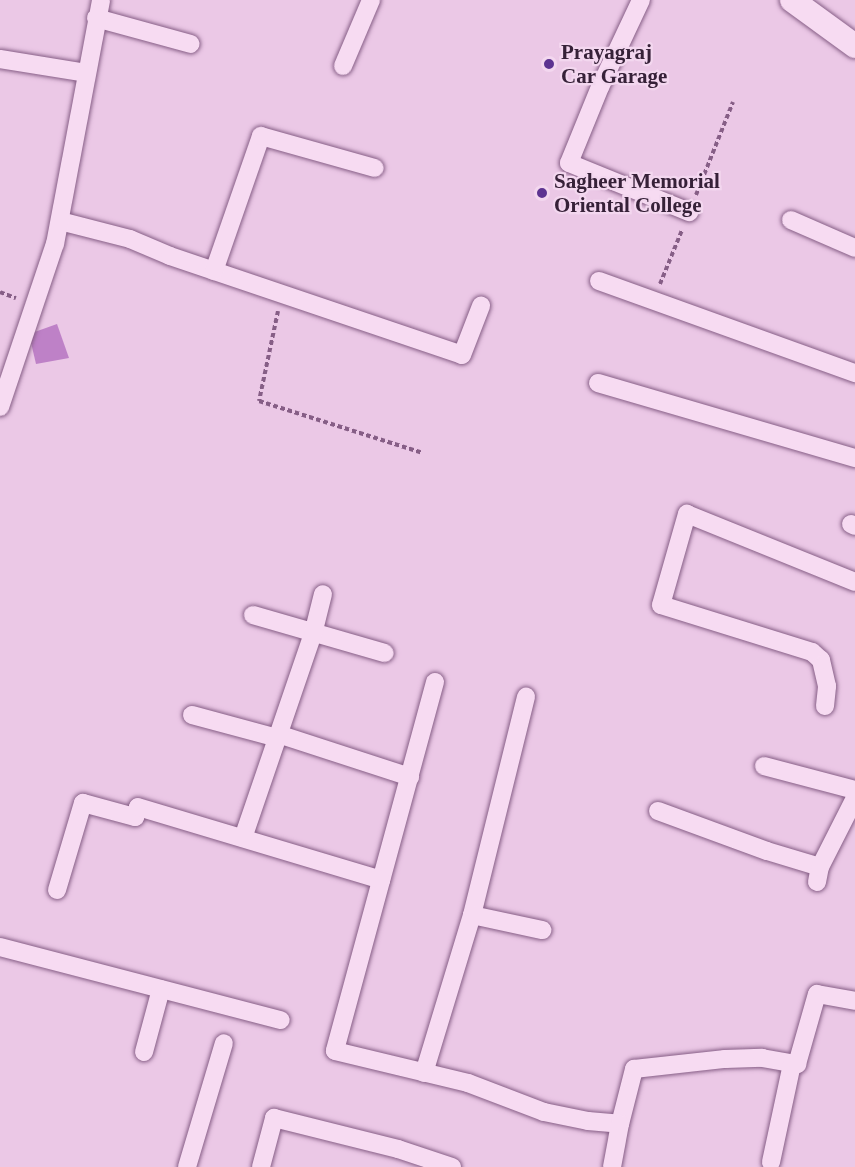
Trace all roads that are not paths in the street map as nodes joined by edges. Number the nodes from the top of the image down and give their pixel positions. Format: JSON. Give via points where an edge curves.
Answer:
{"nodes":[{"id":1,"x":371,"y":0,"type":"edge"},
{"id":2,"x":641,"y":0,"type":"edge"},
{"id":3,"x":792,"y":0,"type":"edge"},
{"id":4,"x":98,"y":9,"type":"edge"},
{"id":5,"x":191,"y":44,"type":"dead end"},
{"id":6,"x":855,"y":46,"type":"edge"},
{"id":7,"x":0,"y":59,"type":"edge"},
{"id":8,"x":343,"y":66,"type":"dead end"},
{"id":9,"x":86,"y":74,"type":"junction"},
{"id":10,"x":375,"y":168,"type":"dead end"},
{"id":11,"x":689,"y":212,"type":"dead end"},
{"id":12,"x":791,"y":220,"type":"dead end"},
{"id":13,"x":60,"y":221,"type":"junction"},
{"id":14,"x":855,"y":248,"type":"edge"},
{"id":15,"x":214,"y":271,"type":"junction"},
{"id":16,"x":599,"y":280,"type":"dead end"},
{"id":17,"x":481,"y":306,"type":"dead end"},
{"id":18,"x":855,"y":373,"type":"edge"},
{"id":19,"x":598,"y":382,"type":"dead end"},
{"id":20,"x":0,"y":407,"type":"edge"},
{"id":21,"x":855,"y":458,"type":"edge"},
{"id":22,"x":855,"y":582,"type":"edge"},
{"id":23,"x":323,"y":594,"type":"dead end"},
{"id":24,"x":253,"y":615,"type":"dead end"},
{"id":25,"x":313,"y":634,"type":"junction"},
{"id":26,"x":385,"y":653,"type":"dead end"},
{"id":27,"x":435,"y":682,"type":"dead end"},
{"id":28,"x":526,"y":697,"type":"dead end"},
{"id":29,"x":825,"y":706,"type":"dead end"},
{"id":30,"x":192,"y":715,"type":"dead end"},
{"id":31,"x":278,"y":736,"type":"junction"},
{"id":32,"x":764,"y":766,"type":"dead end"},
{"id":33,"x":410,"y":777,"type":"junction"},
{"id":34,"x":855,"y":790,"type":"edge"},
{"id":35,"x":855,"y":798,"type":"edge"},
{"id":36,"x":658,"y":811,"type":"dead end"},
{"id":37,"x":243,"y":838,"type":"junction"},
{"id":38,"x":381,"y":880,"type":"junction"},
{"id":39,"x":57,"y":890,"type":"dead end"},
{"id":40,"x":472,"y":915,"type":"junction"},
{"id":41,"x":542,"y":930,"type":"dead end"},
{"id":42,"x":0,"y":947,"type":"edge"},
{"id":43,"x":161,"y":989,"type":"junction"},
{"id":44,"x":855,"y":1001,"type":"edge"},
{"id":45,"x":281,"y":1020,"type":"dead end"},
{"id":46,"x":224,"y":1043,"type":"dead end"},
{"id":47,"x":144,"y":1052,"type":"dead end"},
{"id":48,"x":792,"y":1064,"type":"junction"},
{"id":49,"x":424,"y":1072,"type":"junction"},
{"id":50,"x":620,"y":1124,"type":"junction"},
{"id":51,"x":771,"y":1162,"type":"dead end"},
{"id":52,"x":187,"y":1167,"type":"edge"},
{"id":53,"x":261,"y":1167,"type":"edge"},
{"id":54,"x":452,"y":1167,"type":"edge"},
{"id":55,"x":612,"y":1167,"type":"edge"}],
"edges":[{"from":1,"to":8,"type":"street"},
{"from":2,"to":11,"type":"street","via":[[569,163]]},
{"from":3,"to":6,"type":"street"},
{"from":4,"to":5,"type":"street"},
{"from":4,"to":9,"type":"street"},
{"from":7,"to":9,"type":"street"},
{"from":9,"to":13,"type":"street"},
{"from":10,"to":15,"type":"street","via":[[261,136]]},
{"from":12,"to":14,"type":"street"},
{"from":13,"to":15,"type":"street","via":[[130,239]]},
{"from":13,"to":20,"type":"street"},
{"from":15,"to":17,"type":"street","via":[[462,355]]},
{"from":16,"to":18,"type":"street"},
{"from":19,"to":21,"type":"street"},
{"from":22,"to":29,"type":"street","via":[[687,514],[661,605],[812,652],[821,660],[827,686]]},
{"from":23,"to":25,"type":"street"},
{"from":24,"to":25,"type":"street"},
{"from":25,"to":26,"type":"street"},
{"from":25,"to":31,"type":"street"},
{"from":27,"to":33,"type":"street"},
{"from":28,"to":40,"type":"street"},
{"from":30,"to":31,"type":"street"},
{"from":31,"to":33,"type":"street"},
{"from":31,"to":37,"type":"street"},
{"from":32,"to":34,"type":"street"},
{"from":33,"to":38,"type":"street"},
{"from":35,"to":36,"type":"street","via":[[818,874]]},
{"from":37,"to":38,"type":"street"},
{"from":37,"to":39,"type":"street","via":[[138,807],[135,817],[83,803]]},
{"from":38,"to":49,"type":"street","via":[[335,1051]]},
{"from":40,"to":41,"type":"street"},
{"from":40,"to":49,"type":"street"},
{"from":42,"to":43,"type":"street"},
{"from":43,"to":45,"type":"street"},
{"from":43,"to":47,"type":"street"},
{"from":44,"to":48,"type":"street","via":[[817,994],[796,1064]]},
{"from":46,"to":52,"type":"street"},
{"from":48,"to":50,"type":"street","via":[[762,1058],[725,1059],[634,1069]]},
{"from":48,"to":51,"type":"street"},
{"from":49,"to":50,"type":"street","via":[[468,1083],[544,1112]]},
{"from":50,"to":55,"type":"street"},
{"from":53,"to":54,"type":"street","via":[[274,1118],[398,1149]]}]}
